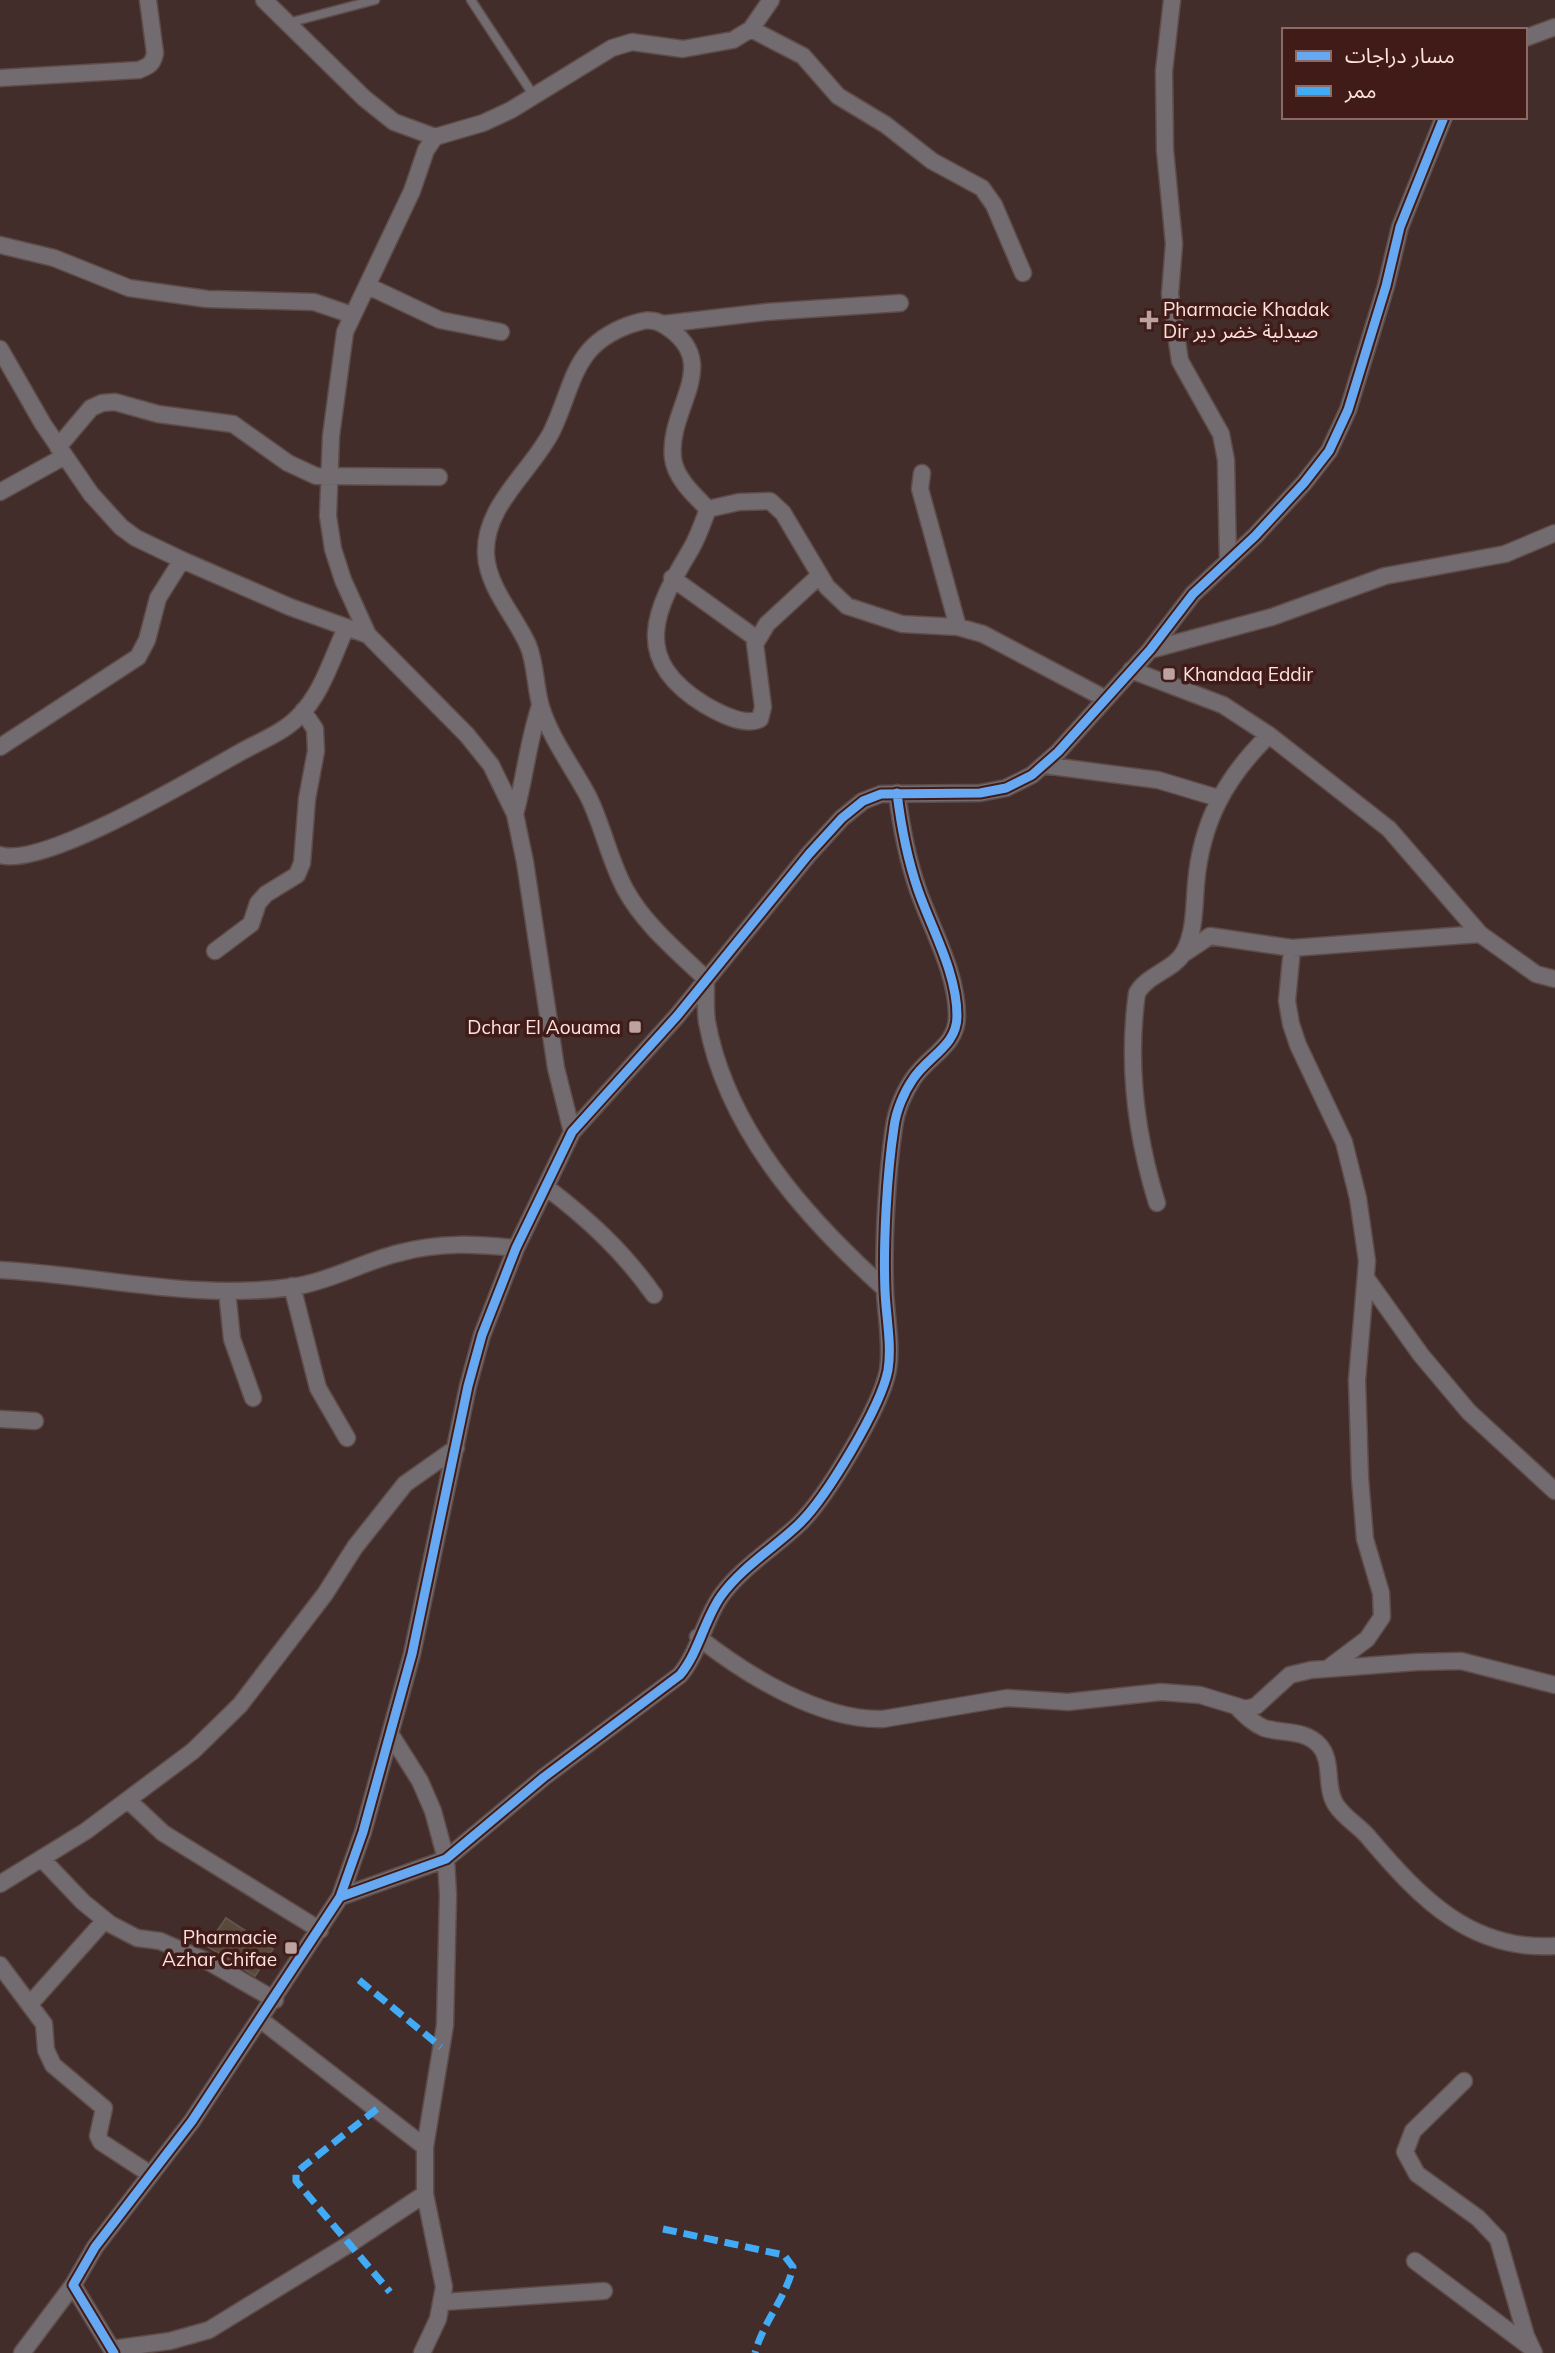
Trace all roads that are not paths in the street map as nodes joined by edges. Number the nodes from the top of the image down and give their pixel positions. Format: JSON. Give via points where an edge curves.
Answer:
{"nodes":[{"id":1,"x":148,"y":0,"type":"edge"},
{"id":2,"x":264,"y":0,"type":"edge"},
{"id":3,"x":375,"y":0,"type":"edge"},
{"id":4,"x":471,"y":0,"type":"edge"},
{"id":5,"x":771,"y":0,"type":"edge"},
{"id":6,"x":1172,"y":0,"type":"edge"},
{"id":7,"x":288,"y":23,"type":"junction"},
{"id":8,"x":1555,"y":27,"type":"edge"},
{"id":9,"x":751,"y":29,"type":"junction"},
{"id":10,"x":1527,"y":37,"type":"edge"},
{"id":11,"x":0,"y":78,"type":"edge"},
{"id":12,"x":534,"y":96,"type":"junction"},
{"id":13,"x":1443,"y":119,"type":"edge"},
{"id":14,"x":435,"y":137,"type":"junction"},
{"id":15,"x":0,"y":245,"type":"edge"},
{"id":16,"x":1023,"y":273,"type":"dead end"},
{"id":17,"x":368,"y":286,"type":"junction"},
{"id":18,"x":900,"y":303,"type":"dead end"},
{"id":19,"x":352,"y":314,"type":"junction"},
{"id":20,"x":663,"y":324,"type":"junction"},
{"id":21,"x":500,"y":332,"type":"dead end"},
{"id":22,"x":0,"y":349,"type":"edge"},
{"id":23,"x":61,"y":451,"type":"junction"},
{"id":24,"x":922,"y":473,"type":"dead end"},
{"id":25,"x":439,"y":477,"type":"dead end"},
{"id":26,"x":329,"y":478,"type":"junction"},
{"id":27,"x":0,"y":492,"type":"edge"},
{"id":28,"x":708,"y":509,"type":"junction"},
{"id":29,"x":1555,"y":533,"type":"edge"},
{"id":30,"x":182,"y":560,"type":"junction"},
{"id":31,"x":1228,"y":562,"type":"junction"},
{"id":32,"x":819,"y":576,"type":"junction"},
{"id":33,"x":672,"y":578,"type":"junction"},
{"id":34,"x":958,"y":627,"type":"junction"},
{"id":35,"x":346,"y":628,"type":"junction"},
{"id":36,"x":368,"y":635,"type":"junction"},
{"id":37,"x":757,"y":639,"type":"junction"},
{"id":38,"x":1150,"y":650,"type":"junction"},
{"id":39,"x":1131,"y":670,"type":"junction"},
{"id":40,"x":1106,"y":699,"type":"junction"},
{"id":41,"x":540,"y":706,"type":"junction"},
{"id":42,"x":303,"y":711,"type":"junction"},
{"id":43,"x":1269,"y":734,"type":"junction"},
{"id":44,"x":0,"y":747,"type":"edge"},
{"id":45,"x":1043,"y":765,"type":"junction"},
{"id":46,"x":897,"y":793,"type":"junction"},
{"id":47,"x":1218,"y":799,"type":"junction"},
{"id":48,"x":515,"y":814,"type":"junction"},
{"id":49,"x":0,"y":855,"type":"edge"},
{"id":50,"x":1480,"y":934,"type":"junction"},
{"id":51,"x":1292,"y":948,"type":"junction"},
{"id":52,"x":215,"y":951,"type":"dead end"},
{"id":53,"x":1184,"y":954,"type":"junction"},
{"id":54,"x":706,"y":979,"type":"junction"},
{"id":55,"x":1555,"y":979,"type":"edge"},
{"id":56,"x":572,"y":1132,"type":"junction"},
{"id":57,"x":546,"y":1187,"type":"junction"},
{"id":58,"x":1157,"y":1203,"type":"dead end"},
{"id":59,"x":516,"y":1248,"type":"junction"},
{"id":60,"x":0,"y":1270,"type":"edge"},
{"id":61,"x":1366,"y":1278,"type":"junction"},
{"id":62,"x":292,"y":1286,"type":"junction"},
{"id":63,"x":884,"y":1289,"type":"junction"},
{"id":64,"x":226,"y":1291,"type":"junction"},
{"id":65,"x":654,"y":1295,"type":"dead end"},
{"id":66,"x":253,"y":1398,"type":"dead end"},
{"id":67,"x":0,"y":1419,"type":"edge"},
{"id":68,"x":35,"y":1421,"type":"dead end"},
{"id":69,"x":347,"y":1438,"type":"dead end"},
{"id":70,"x":456,"y":1448,"type":"junction"},
{"id":71,"x":1555,"y":1490,"type":"edge"},
{"id":72,"x":698,"y":1637,"type":"junction"},
{"id":73,"x":1327,"y":1669,"type":"junction"},
{"id":74,"x":1555,"y":1685,"type":"edge"},
{"id":75,"x":1238,"y":1709,"type":"junction"},
{"id":76,"x":391,"y":1735,"type":"junction"},
{"id":77,"x":129,"y":1801,"type":"junction"},
{"id":78,"x":41,"y":1859,"type":"junction"},
{"id":79,"x":446,"y":1859,"type":"junction"},
{"id":80,"x":2,"y":1878,"type":"edge"},
{"id":81,"x":340,"y":1898,"type":"junction"},
{"id":82,"x":105,"y":1920,"type":"junction"},
{"id":83,"x":320,"y":1930,"type":"junction"},
{"id":84,"x":1555,"y":1946,"type":"edge"},
{"id":85,"x":0,"y":1965,"type":"edge"},
{"id":86,"x":275,"y":2000,"type":"junction"},
{"id":87,"x":30,"y":2004,"type":"junction"},
{"id":88,"x":261,"y":2020,"type":"junction"},
{"id":89,"x":1464,"y":2081,"type":"dead end"},
{"id":90,"x":425,"y":2147,"type":"junction"},
{"id":91,"x":150,"y":2174,"type":"junction"},
{"id":92,"x":425,"y":2193,"type":"junction"},
{"id":93,"x":1415,"y":2261,"type":"dead end"},
{"id":94,"x":73,"y":2285,"type":"junction"},
{"id":95,"x":604,"y":2291,"type":"dead end"},
{"id":96,"x":443,"y":2302,"type":"junction"},
{"id":97,"x":1532,"y":2350,"type":"edge"},
{"id":98,"x":113,"y":2351,"type":"edge"},
{"id":99,"x":22,"y":2353,"type":"edge"},
{"id":100,"x":422,"y":2353,"type":"edge"}],
"edges":[{"from":1,"to":11,"type":"street","via":[[155,53],[148,66]]},
{"from":2,"to":7,"type":"street"},
{"from":3,"to":7,"type":"lane"},
{"from":4,"to":12,"type":"lane"},
{"from":5,"to":9,"type":"street"},
{"from":6,"to":31,"type":"street","via":[[1164,71],[1165,150],[1174,244],[1170,294],[1180,361],[1221,434],[1226,460]]},
{"from":7,"to":14,"type":"street","via":[[363,98],[394,122]]},
{"from":8,"to":10,"type":"street"},
{"from":9,"to":12,"type":"street","via":[[733,40],[683,49],[632,42],[612,48]]},
{"from":9,"to":16,"type":"street","via":[[803,56],[838,96],[932,161],[982,188]]},
{"from":12,"to":14,"type":"street","via":[[482,123]]},
{"from":13,"to":31,"type":"street","via":[[1400,227],[1349,410],[1329,451],[1304,483]]},
{"from":14,"to":17,"type":"street"},
{"from":15,"to":19,"type":"street","via":[[54,258],[129,288],[207,299],[314,302]]},
{"from":17,"to":19,"type":"street"},
{"from":17,"to":21,"type":"street","via":[[440,320]]},
{"from":18,"to":20,"type":"street"},
{"from":19,"to":26,"type":"street","via":[[345,332]]},
{"from":20,"to":28,"type":"street","via":[[688,345],[693,360],[673,459],[684,482]]},
{"from":20,"to":41,"type":"street","via":[[637,322],[593,344],[575,371],[552,431],[509,491],[486,541],[491,577],[529,648]]},
{"from":22,"to":23,"type":"street"},
{"from":23,"to":26,"type":"street","via":[[91,408],[116,402],[158,414],[233,424],[288,463]]},
{"from":23,"to":27,"type":"street"},
{"from":23,"to":30,"type":"street","via":[[108,516],[136,538]]},
{"from":24,"to":34,"type":"street","via":[[920,489]]},
{"from":25,"to":26,"type":"street"},
{"from":26,"to":36,"type":"street","via":[[333,549]]},
{"from":28,"to":32,"type":"street","via":[[770,501]]},
{"from":28,"to":33,"type":"street"},
{"from":29,"to":38,"type":"street","via":[[1505,554],[1385,576],[1272,617]]},
{"from":30,"to":35,"type":"street"},
{"from":30,"to":44,"type":"street","via":[[159,598],[138,657]]},
{"from":31,"to":38,"type":"street","via":[[1193,594]]},
{"from":32,"to":34,"type":"street","via":[[857,612],[902,624]]},
{"from":32,"to":37,"type":"street"},
{"from":33,"to":37,"type":"street"},
{"from":33,"to":37,"type":"street","via":[[656,618],[655,638],[668,671],[696,699],[737,719],[760,719]]},
{"from":34,"to":40,"type":"street","via":[[983,634]]},
{"from":35,"to":36,"type":"street"},
{"from":35,"to":42,"type":"street","via":[[315,698]]},
{"from":36,"to":48,"type":"street","via":[[467,735],[491,765]]},
{"from":38,"to":39,"type":"street"},
{"from":39,"to":40,"type":"street"},
{"from":39,"to":43,"type":"street","via":[[1223,705]]},
{"from":40,"to":45,"type":"street"},
{"from":41,"to":48,"type":"street"},
{"from":41,"to":54,"type":"street","via":[[602,825],[624,888],[657,932]]},
{"from":42,"to":49,"type":"street","via":[[279,730],[160,798],[57,846]]},
{"from":42,"to":52,"type":"street","via":[[315,729],[316,751],[302,863],[297,875],[258,903],[251,924]]},
{"from":43,"to":47,"type":"street","via":[[1239,765]]},
{"from":43,"to":50,"type":"street","via":[[1390,829]]},
{"from":45,"to":46,"type":"street","via":[[1006,788],[980,793]]},
{"from":45,"to":47,"type":"street","via":[[1158,780]]},
{"from":46,"to":54,"type":"street","via":[[863,801],[842,818]]},
{"from":46,"to":63,"type":"street","via":[[902,836],[947,969],[957,1026],[948,1044],[914,1077],[894,1125]]},
{"from":47,"to":53,"type":"street","via":[[1199,856],[1191,936]]},
{"from":48,"to":56,"type":"street","via":[[556,1068]]},
{"from":50,"to":51,"type":"street"},
{"from":50,"to":55,"type":"street","via":[[1536,974]]},
{"from":51,"to":53,"type":"street","via":[[1210,936]]},
{"from":51,"to":61,"type":"street","via":[[1287,1002],[1291,1024],[1344,1142],[1364,1233]]},
{"from":53,"to":58,"type":"street","via":[[1142,984],[1135,1009],[1133,1074],[1140,1135]]},
{"from":54,"to":56,"type":"street"},
{"from":54,"to":63,"type":"street","via":[[706,1019],[714,1052],[754,1140],[789,1190]]},
{"from":56,"to":57,"type":"street"},
{"from":57,"to":59,"type":"street"},
{"from":57,"to":65,"type":"street","via":[[596,1225]]},
{"from":59,"to":62,"type":"street","via":[[463,1243],[430,1246]]},
{"from":59,"to":70,"type":"street","via":[[482,1335]]},
{"from":60,"to":64,"type":"street"},
{"from":61,"to":71,"type":"street","via":[[1469,1412]]},
{"from":61,"to":73,"type":"street","via":[[1357,1354],[1360,1478],[1365,1539],[1381,1593],[1382,1617],[1367,1639]]},
{"from":62,"to":64,"type":"street"},
{"from":62,"to":69,"type":"street","via":[[318,1388]]},
{"from":63,"to":72,"type":"street","via":[[888,1368],[882,1391],[817,1502],[722,1594]]},
{"from":64,"to":66,"type":"street","via":[[232,1339]]},
{"from":67,"to":68,"type":"street"},
{"from":70,"to":76,"type":"street"},
{"from":70,"to":77,"type":"street","via":[[405,1484],[240,1705],[193,1751]]},
{"from":72,"to":75,"type":"street","via":[[753,1675],[839,1716],[863,1720],[1007,1698],[1068,1702],[1161,1692],[1200,1695]]},
{"from":72,"to":79,"type":"street","via":[[689,1664],[669,1685],[544,1777]]},
{"from":73,"to":74,"type":"street","via":[[1461,1661]]},
{"from":73,"to":75,"type":"street","via":[[1290,1675],[1256,1706]]},
{"from":75,"to":84,"type":"street","via":[[1263,1727],[1292,1732],[1318,1744],[1326,1757],[1336,1806],[1440,1910],[1507,1944]]},
{"from":76,"to":79,"type":"street","via":[[420,1781]]},
{"from":76,"to":81,"type":"street"},
{"from":77,"to":78,"type":"street"},
{"from":77,"to":83,"type":"street","via":[[163,1833]]},
{"from":78,"to":80,"type":"street"},
{"from":78,"to":82,"type":"street"},
{"from":79,"to":81,"type":"street"},
{"from":79,"to":90,"type":"street","via":[[445,2025]]},
{"from":81,"to":83,"type":"street"},
{"from":82,"to":86,"type":"street","via":[[137,1938],[160,1941],[211,1963]]},
{"from":82,"to":87,"type":"street"},
{"from":83,"to":86,"type":"street"},
{"from":85,"to":87,"type":"street"},
{"from":86,"to":88,"type":"street"},
{"from":87,"to":91,"type":"street","via":[[44,2024],[46,2050],[53,2065],[104,2108],[98,2136],[101,2142]]},
{"from":88,"to":90,"type":"street"},
{"from":88,"to":91,"type":"street"},
{"from":89,"to":97,"type":"street","via":[[1413,2131],[1405,2152],[1417,2174],[1478,2218],[1498,2239]]},
{"from":90,"to":92,"type":"street"},
{"from":91,"to":94,"type":"street","via":[[95,2247]]},
{"from":92,"to":96,"type":"street","via":[[442,2272]]},
{"from":92,"to":98,"type":"street","via":[[209,2330]]},
{"from":93,"to":97,"type":"street"},
{"from":94,"to":98,"type":"street"},
{"from":94,"to":99,"type":"street"},
{"from":95,"to":96,"type":"street"},
{"from":96,"to":100,"type":"street"}]}
